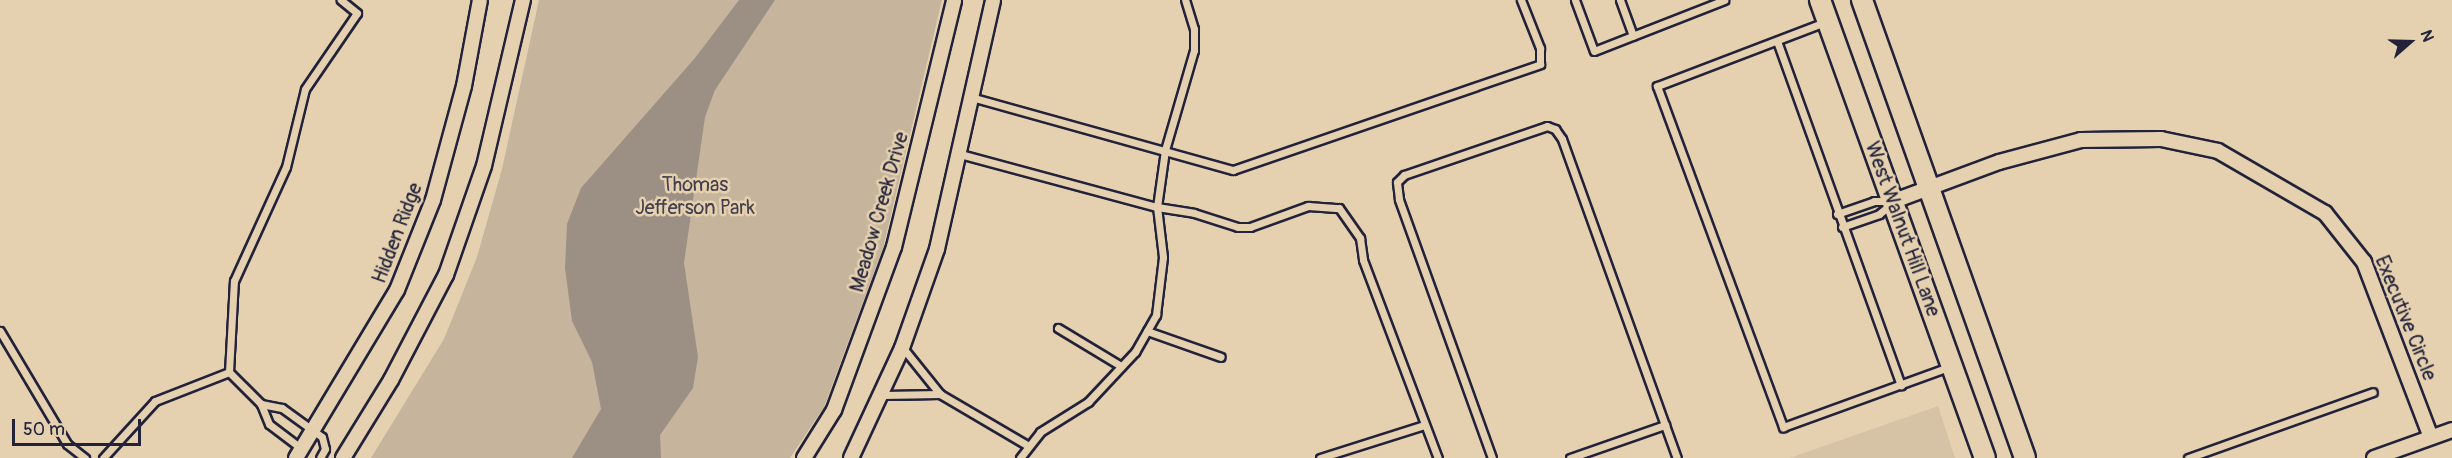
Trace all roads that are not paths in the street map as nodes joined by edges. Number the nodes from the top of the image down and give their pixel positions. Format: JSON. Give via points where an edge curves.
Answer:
{"nodes":[{"id":1,"x":341,"y":0,"type":"edge"},
{"id":2,"x":480,"y":0,"type":"edge"},
{"id":3,"x":523,"y":0,"type":"edge"},
{"id":4,"x":954,"y":0,"type":"edge"},
{"id":5,"x":993,"y":0,"type":"edge"},
{"id":6,"x":1185,"y":0,"type":"edge"},
{"id":7,"x":1521,"y":0,"type":"edge"},
{"id":8,"x":1575,"y":0,"type":"edge"},
{"id":9,"x":1620,"y":0,"type":"edge"},
{"id":10,"x":1724,"y":0,"type":"edge"},
{"id":11,"x":1820,"y":0,"type":"edge"},
{"id":12,"x":1862,"y":0,"type":"edge"},
{"id":13,"x":1828,"y":21,"type":"junction"},
{"id":14,"x":1633,"y":36,"type":"junction"},
{"id":15,"x":1777,"y":41,"type":"junction"},
{"id":16,"x":971,"y":97,"type":"junction"},
{"id":17,"x":1165,"y":150,"type":"junction"},
{"id":18,"x":960,"y":154,"type":"junction"},
{"id":19,"x":1928,"y":187,"type":"junction"},
{"id":20,"x":1894,"y":201,"type":"junction"},
{"id":21,"x":1156,"y":207,"type":"junction"},
{"id":22,"x":1837,"y":214,"type":"junction"},
{"id":23,"x":1842,"y":227,"type":"junction"},
{"id":24,"x":1059,"y":328,"type":"dead end"},
{"id":25,"x":0,"y":331,"type":"edge"},
{"id":26,"x":1147,"y":331,"type":"junction"},
{"id":27,"x":902,"y":348,"type":"junction"},
{"id":28,"x":1221,"y":357,"type":"dead end"},
{"id":29,"x":1121,"y":366,"type":"junction"},
{"id":30,"x":1953,"y":366,"type":"junction"},
{"id":31,"x":229,"y":372,"type":"junction"},
{"id":32,"x":1901,"y":385,"type":"junction"},
{"id":33,"x":2373,"y":392,"type":"dead end"},
{"id":34,"x":940,"y":394,"type":"junction"},
{"id":35,"x":883,"y":395,"type":"junction"},
{"id":36,"x":261,"y":404,"type":"junction"},
{"id":37,"x":1424,"y":425,"type":"junction"},
{"id":38,"x":1665,"y":425,"type":"junction"},
{"id":39,"x":313,"y":430,"type":"junction"},
{"id":40,"x":2452,"y":430,"type":"edge"},
{"id":41,"x":2432,"y":437,"type":"junction"},
{"id":42,"x":1027,"y":445,"type":"junction"},
{"id":43,"x":299,"y":453,"type":"edge"},
{"id":44,"x":85,"y":458,"type":"edge"},
{"id":45,"x":103,"y":458,"type":"edge"},
{"id":46,"x":320,"y":458,"type":"edge"},
{"id":47,"x":343,"y":458,"type":"edge"},
{"id":48,"x":804,"y":458,"type":"edge"},
{"id":49,"x":851,"y":458,"type":"edge"},
{"id":50,"x":1020,"y":458,"type":"edge"},
{"id":51,"x":1320,"y":458,"type":"edge"},
{"id":52,"x":1437,"y":458,"type":"edge"},
{"id":53,"x":1492,"y":458,"type":"edge"},
{"id":54,"x":1570,"y":458,"type":"edge"},
{"id":55,"x":1677,"y":458,"type":"edge"},
{"id":56,"x":1985,"y":458,"type":"edge"},
{"id":57,"x":2025,"y":458,"type":"edge"},
{"id":58,"x":2188,"y":458,"type":"edge"},
{"id":59,"x":2374,"y":458,"type":"edge"}],
"edges":[{"from":1,"to":31,"type":"lane","via":[[357,13],[304,89],[286,167],[234,281]]},
{"from":2,"to":39,"type":"street","name":"Hidden Ridge","via":[[464,86],[433,200],[397,290]]},
{"from":3,"to":47,"type":"street","via":[[484,166],[446,275],[391,380]]},
{"from":4,"to":48,"type":"street","name":"Meadow Creek Drive","via":[[894,247],[834,410]]},
{"from":5,"to":16,"type":"street"},
{"from":6,"to":17,"type":"lane","via":[[1194,29],[1194,50]]},
{"from":7,"to":17,"type":"lane","via":[[1540,48],[1540,64],[1233,170]]},
{"from":8,"to":14,"type":"lane","via":[[1594,51]]},
{"from":9,"to":14,"type":"lane"},
{"from":10,"to":14,"type":"lane"},
{"from":11,"to":13,"type":"main road","name":"West Walnut Hill Lane"},
{"from":12,"to":19,"type":"main road","name":"West Walnut Hill Lane"},
{"from":13,"to":15,"type":"lane"},
{"from":13,"to":20,"type":"main road","name":"West Walnut Hill Lane"},
{"from":15,"to":22,"type":"lane"},
{"from":15,"to":32,"type":"lane","via":[[1657,86],[1783,428]]},
{"from":16,"to":17,"type":"lane"},
{"from":16,"to":18,"type":"street"},
{"from":17,"to":21,"type":"lane"},
{"from":18,"to":21,"type":"lane"},
{"from":18,"to":27,"type":"street","via":[[937,249]]},
{"from":19,"to":20,"type":"street","name":"Executive Circle"},
{"from":19,"to":41,"type":"street","name":"Executive Circle","via":[[1999,162],[2081,140],[2161,140],[2218,151],[2325,213],[2364,262]]},
{"from":19,"to":57,"type":"main road","name":"West Walnut Hill Lane"},
{"from":20,"to":22,"type":"lane","via":[[1874,201]]},
{"from":20,"to":23,"type":"lane","via":[[1879,214]]},
{"from":20,"to":30,"type":"main road","name":"West Walnut Hill Lane"},
{"from":21,"to":26,"type":"lane","via":[[1163,257],[1161,291],[1156,315]]},
{"from":21,"to":37,"type":"lane","via":[[1194,213],[1238,227],[1251,227],[1308,206],[1339,208],[1360,238],[1363,260]]},
{"from":22,"to":23,"type":"lane"},
{"from":23,"to":32,"type":"lane"},
{"from":24,"to":29,"type":"lane"},
{"from":25,"to":44,"type":"lane","via":[[67,444]]},
{"from":26,"to":28,"type":"lane"},
{"from":26,"to":29,"type":"lane"},
{"from":27,"to":34,"type":"lane"},
{"from":27,"to":35,"type":"street"},
{"from":29,"to":42,"type":"lane","via":[[1088,402],[1065,414]]},
{"from":30,"to":32,"type":"lane"},
{"from":30,"to":56,"type":"main road","name":"West Walnut Hill Lane"},
{"from":31,"to":36,"type":"lane"},
{"from":31,"to":45,"type":"lane","via":[[155,401]]},
{"from":33,"to":58,"type":"lane"},
{"from":34,"to":35,"type":"lane"},
{"from":34,"to":42,"type":"lane"},
{"from":35,"to":49,"type":"street"},
{"from":36,"to":39,"type":"lane","via":[[282,408]]},
{"from":36,"to":43,"type":"lane","via":[[269,424]]},
{"from":37,"to":51,"type":"lane"},
{"from":37,"to":52,"type":"lane"},
{"from":38,"to":53,"type":"lane","via":[[1562,139],[1555,129],[1536,128],[1404,174],[1397,182],[1399,199]]},
{"from":38,"to":54,"type":"lane"},
{"from":38,"to":55,"type":"lane"},
{"from":39,"to":43,"type":"street","name":"Hidden Ridge"},
{"from":39,"to":46,"type":"lane","via":[[322,437],[325,449]]},
{"from":40,"to":41,"type":"street"},
{"from":41,"to":59,"type":"street"},
{"from":42,"to":50,"type":"lane"}]}
